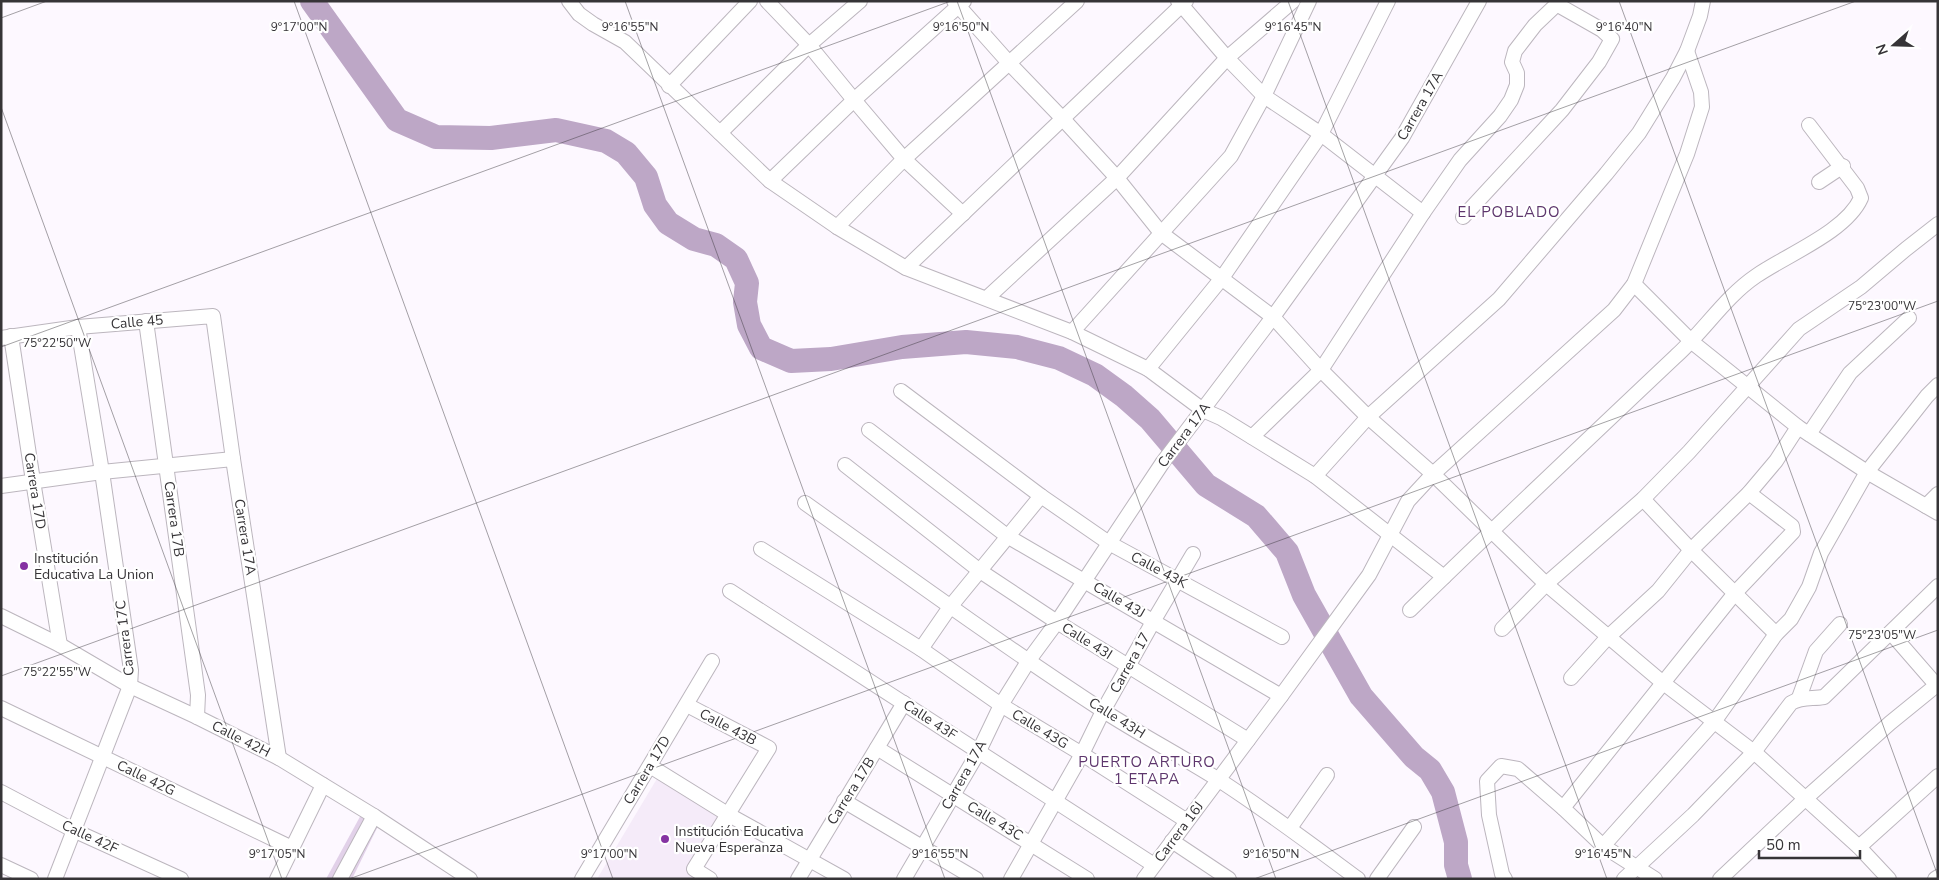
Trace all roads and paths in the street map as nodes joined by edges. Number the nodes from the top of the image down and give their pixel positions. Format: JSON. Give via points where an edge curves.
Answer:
{"nodes":[{"id":1,"x":569,"y":1,"type":"edge"},
{"id":2,"x":750,"y":1,"type":"edge"},
{"id":3,"x":767,"y":1,"type":"edge"},
{"id":4,"x":860,"y":1,"type":"edge"},
{"id":5,"x":1077,"y":1,"type":"edge"},
{"id":6,"x":1294,"y":1,"type":"edge"},
{"id":7,"x":1309,"y":1,"type":"edge"},
{"id":8,"x":1388,"y":1,"type":"edge"},
{"id":9,"x":1479,"y":1,"type":"edge"},
{"id":10,"x":1703,"y":1,"type":"edge"},
{"id":11,"x":1182,"y":2,"type":"edge"},
{"id":12,"x":959,"y":3,"type":"edge"},
{"id":13,"x":809,"y":45,"type":"junction"},
{"id":14,"x":1687,"y":51,"type":"junction"},
{"id":15,"x":1227,"y":58,"type":"junction"},
{"id":16,"x":1010,"y":64,"type":"junction"},
{"id":17,"x":669,"y":86,"type":"junction"},
{"id":18,"x":1264,"y":96,"type":"junction"},
{"id":19,"x":854,"y":100,"type":"junction"},
{"id":20,"x":1063,"y":119,"type":"junction"},
{"id":21,"x":1809,"y":125,"type":"dead end"},
{"id":22,"x":720,"y":133,"type":"junction"},
{"id":23,"x":1321,"y":134,"type":"junction"},
{"id":24,"x":904,"y":159,"type":"junction"},
{"id":25,"x":1843,"y":166,"type":"junction"},
{"id":26,"x":1374,"y":176,"type":"junction"},
{"id":27,"x":1117,"y":178,"type":"junction"},
{"id":28,"x":770,"y":181,"type":"junction"},
{"id":29,"x":1819,"y":182,"type":"dead end"},
{"id":30,"x":1423,"y":213,"type":"junction"},
{"id":31,"x":963,"y":214,"type":"junction"},
{"id":32,"x":1463,"y":217,"type":"dead end"},
{"id":33,"x":1938,"y":224,"type":"edge"},
{"id":34,"x":837,"y":228,"type":"junction"},
{"id":35,"x":1161,"y":233,"type":"junction"},
{"id":36,"x":906,"y":268,"type":"junction"},
{"id":37,"x":1222,"y":278,"type":"junction"},
{"id":38,"x":1634,"y":284,"type":"junction"},
{"id":39,"x":987,"y":298,"type":"junction"},
{"id":40,"x":213,"y":316,"type":"joint"},
{"id":41,"x":1274,"y":317,"type":"junction"},
{"id":42,"x":1908,"y":318,"type":"dead end"},
{"id":43,"x":146,"y":321,"type":"junction"},
{"id":44,"x":78,"y":327,"type":"junction"},
{"id":45,"x":1072,"y":332,"type":"junction"},
{"id":46,"x":6,"y":337,"type":"edge"},
{"id":47,"x":1692,"y":342,"type":"junction"},
{"id":48,"x":1148,"y":369,"type":"junction"},
{"id":49,"x":1321,"y":370,"type":"junction"},
{"id":50,"x":1938,"y":385,"type":"edge"},
{"id":51,"x":1746,"y":387,"type":"junction"},
{"id":52,"x":901,"y":391,"type":"dead end"},
{"id":53,"x":1203,"y":410,"type":"junction"},
{"id":54,"x":1368,"y":417,"type":"junction"},
{"id":55,"x":869,"y":430,"type":"dead end"},
{"id":56,"x":1804,"y":430,"type":"junction"},
{"id":57,"x":1252,"y":437,"type":"junction"},
{"id":58,"x":233,"y":459,"type":"junction"},
{"id":59,"x":845,"y":465,"type":"dead end"},
{"id":60,"x":167,"y":467,"type":"junction"},
{"id":61,"x":102,"y":472,"type":"junction"},
{"id":62,"x":1867,"y":472,"type":"junction"},
{"id":63,"x":1433,"y":474,"type":"junction"},
{"id":64,"x":1314,"y":476,"type":"junction"},
{"id":65,"x":32,"y":481,"type":"junction"},
{"id":66,"x":1,"y":486,"type":"edge"},
{"id":67,"x":1750,"y":493,"type":"junction"},
{"id":68,"x":1938,"y":494,"type":"edge"},
{"id":69,"x":1041,"y":496,"type":"junction"},
{"id":70,"x":1643,"y":499,"type":"junction"},
{"id":71,"x":805,"y":503,"type":"dead end"},
{"id":72,"x":1932,"y":510,"type":"edge"},
{"id":73,"x":1491,"y":530,"type":"junction"},
{"id":74,"x":1390,"y":533,"type":"junction"},
{"id":75,"x":1007,"y":536,"type":"junction"},
{"id":76,"x":1109,"y":543,"type":"junction"},
{"id":77,"x":760,"y":549,"type":"dead end"},
{"id":78,"x":1691,"y":550,"type":"junction"},
{"id":79,"x":1193,"y":554,"type":"dead end"},
{"id":80,"x":980,"y":571,"type":"junction"},
{"id":81,"x":1444,"y":577,"type":"junction"},
{"id":82,"x":1084,"y":580,"type":"junction"},
{"id":83,"x":1179,"y":580,"type":"junction"},
{"id":84,"x":1546,"y":584,"type":"junction"},
{"id":85,"x":1938,"y":586,"type":"edge"},
{"id":86,"x":730,"y":591,"type":"dead end"},
{"id":87,"x":1735,"y":593,"type":"junction"},
{"id":88,"x":950,"y":607,"type":"junction"},
{"id":89,"x":1410,"y":610,"type":"dead end"},
{"id":90,"x":1,"y":616,"type":"edge"},
{"id":91,"x":1154,"y":620,"type":"junction"},
{"id":92,"x":1057,"y":622,"type":"junction"},
{"id":93,"x":1840,"y":624,"type":"dead end"},
{"id":94,"x":1502,"y":629,"type":"dead end"},
{"id":95,"x":1891,"y":633,"type":"junction"},
{"id":96,"x":1776,"y":634,"type":"junction"},
{"id":97,"x":1282,"y":637,"type":"dead end"},
{"id":98,"x":1607,"y":638,"type":"junction"},
{"id":99,"x":60,"y":645,"type":"junction"},
{"id":100,"x":921,"y":649,"type":"junction"},
{"id":101,"x":1028,"y":660,"type":"junction"},
{"id":102,"x":712,"y":661,"type":"dead end"},
{"id":103,"x":1128,"y":667,"type":"junction"},
{"id":104,"x":1571,"y":678,"type":"dead end"},
{"id":105,"x":1662,"y":682,"type":"junction"},
{"id":106,"x":130,"y":686,"type":"junction"},
{"id":107,"x":1937,"y":686,"type":"edge"},
{"id":108,"x":1283,"y":693,"type":"junction"},
{"id":109,"x":1799,"y":698,"type":"junction"},
{"id":110,"x":904,"y":703,"type":"junction"},
{"id":111,"x":687,"y":705,"type":"junction"},
{"id":112,"x":1001,"y":705,"type":"junction"},
{"id":113,"x":1,"y":708,"type":"edge"},
{"id":114,"x":1104,"y":711,"type":"junction"},
{"id":115,"x":197,"y":717,"type":"junction"},
{"id":116,"x":1714,"y":722,"type":"junction"},
{"id":117,"x":1248,"y":740,"type":"junction"},
{"id":118,"x":877,"y":748,"type":"junction"},
{"id":119,"x":979,"y":751,"type":"junction"},
{"id":120,"x":1754,"y":752,"type":"junction"},
{"id":121,"x":1082,"y":754,"type":"junction"},
{"id":122,"x":103,"y":757,"type":"junction"},
{"id":123,"x":279,"y":758,"type":"junction"},
{"id":124,"x":650,"y":766,"type":"junction"},
{"id":125,"x":1327,"y":776,"type":"dead end"},
{"id":126,"x":1938,"y":776,"type":"edge"},
{"id":127,"x":1219,"y":780,"type":"junction"},
{"id":128,"x":323,"y":785,"type":"junction"},
{"id":129,"x":1,"y":792,"type":"edge"},
{"id":130,"x":952,"y":796,"type":"junction"},
{"id":131,"x":1806,"y":798,"type":"junction"},
{"id":132,"x":844,"y":800,"type":"junction"},
{"id":133,"x":1056,"y":801,"type":"junction"},
{"id":134,"x":1563,"y":808,"type":"junction"},
{"id":135,"x":729,"y":815,"type":"junction"},
{"id":136,"x":374,"y":816,"type":"junction"},
{"id":137,"x":1187,"y":821,"type":"junction"},
{"id":138,"x":1414,"y":826,"type":"dead end"},
{"id":139,"x":1290,"y":828,"type":"junction"},
{"id":140,"x":73,"y":830,"type":"junction"},
{"id":141,"x":1172,"y":841,"type":"junction"},
{"id":142,"x":1032,"y":843,"type":"junction"},
{"id":143,"x":1603,"y":846,"type":"junction"},
{"id":144,"x":1859,"y":847,"type":"junction"},
{"id":145,"x":292,"y":848,"type":"junction"},
{"id":146,"x":923,"y":848,"type":"junction"},
{"id":147,"x":809,"y":859,"type":"junction"},
{"id":148,"x":1,"y":865,"type":"edge"},
{"id":149,"x":1154,"y":865,"type":"junction"},
{"id":150,"x":1636,"y":868,"type":"junction"},
{"id":151,"x":31,"y":879,"type":"edge"},
{"id":152,"x":55,"y":879,"type":"edge"},
{"id":153,"x":181,"y":879,"type":"edge"},
{"id":154,"x":277,"y":879,"type":"edge"},
{"id":155,"x":340,"y":879,"type":"edge"},
{"id":156,"x":470,"y":879,"type":"edge"},
{"id":157,"x":582,"y":879,"type":"edge"},
{"id":158,"x":710,"y":879,"type":"edge"},
{"id":159,"x":798,"y":879,"type":"edge"},
{"id":160,"x":844,"y":879,"type":"edge"},
{"id":161,"x":904,"y":879,"type":"edge"},
{"id":162,"x":976,"y":879,"type":"edge"},
{"id":163,"x":1011,"y":879,"type":"edge"},
{"id":164,"x":1087,"y":879,"type":"edge"},
{"id":165,"x":1144,"y":879,"type":"edge"},
{"id":166,"x":1229,"y":879,"type":"edge"},
{"id":167,"x":1358,"y":879,"type":"edge"},
{"id":168,"x":1377,"y":879,"type":"edge"},
{"id":169,"x":1505,"y":879,"type":"edge"},
{"id":170,"x":1624,"y":879,"type":"edge"},
{"id":171,"x":1655,"y":879,"type":"edge"},
{"id":172,"x":1720,"y":879,"type":"edge"},
{"id":173,"x":1889,"y":879,"type":"edge"}],
"edges":[{"from":1,"to":17,"type":"street","via":[[579,14],[625,42]]},
{"from":2,"to":17,"type":"street"},
{"from":3,"to":13,"type":"street"},
{"from":4,"to":13,"type":"street"},
{"from":5,"to":16,"type":"street"},
{"from":6,"to":15,"type":"street"},
{"from":7,"to":18,"type":"street"},
{"from":8,"to":23,"type":"street"},
{"from":9,"to":26,"type":"street","name":"Carrera 17A","via":[[1402,138]]},
{"from":10,"to":14,"type":"street"},
{"from":11,"to":15,"type":"street"},
{"from":11,"to":20,"type":"street"},
{"from":12,"to":16,"type":"street"},
{"from":12,"to":19,"type":"street"},
{"from":13,"to":19,"type":"street"},
{"from":13,"to":22,"type":"street"},
{"from":14,"to":38,"type":"street","name":"Carrera 16J","via":[[1701,92],[1702,107],[1687,154]]},
{"from":14,"to":54,"type":"street","via":[[1639,132],[1536,258],[1499,299]]},
{"from":15,"to":18,"type":"street"},
{"from":15,"to":27,"type":"street"},
{"from":16,"to":20,"type":"street"},
{"from":16,"to":24,"type":"street"},
{"from":17,"to":22,"type":"street"},
{"from":18,"to":23,"type":"street"},
{"from":18,"to":35,"type":"street","via":[[1231,156]]},
{"from":19,"to":24,"type":"street"},
{"from":19,"to":28,"type":"street"},
{"from":20,"to":27,"type":"street"},
{"from":20,"to":31,"type":"street"},
{"from":21,"to":25,"type":"street"},
{"from":22,"to":28,"type":"street"},
{"from":23,"to":26,"type":"street"},
{"from":23,"to":37,"type":"street"},
{"from":24,"to":31,"type":"street"},
{"from":24,"to":34,"type":"street"},
{"from":25,"to":29,"type":"street"},
{"from":25,"to":47,"type":"street","via":[[1861,198],[1857,208],[1830,232],[1755,276]]},
{"from":26,"to":30,"type":"street"},
{"from":26,"to":41,"type":"street","name":"Carrera 17A"},
{"from":27,"to":35,"type":"street"},
{"from":27,"to":39,"type":"street"},
{"from":28,"to":34,"type":"street"},
{"from":30,"to":32,"type":"street","via":[[1460,160],[1511,100],[1517,85],[1517,73],[1512,62],[1515,51],[1536,25],[1558,5],[1602,30],[1612,39],[1599,62],[1562,110]]},
{"from":30,"to":49,"type":"street"},
{"from":31,"to":36,"type":"street"},
{"from":33,"to":51,"type":"street","via":[[1861,287],[1799,329]]},
{"from":34,"to":36,"type":"street"},
{"from":35,"to":37,"type":"street"},
{"from":35,"to":45,"type":"street"},
{"from":36,"to":39,"type":"street"},
{"from":37,"to":41,"type":"street"},
{"from":37,"to":48,"type":"street"},
{"from":38,"to":47,"type":"street"},
{"from":38,"to":63,"type":"street","name":"Carrera 16J","via":[[1614,310]]},
{"from":39,"to":45,"type":"street"},
{"from":40,"to":43,"type":"street","name":"Calle 45"},
{"from":40,"to":58,"type":"street","name":"Carrera 17A"},
{"from":41,"to":49,"type":"street"},
{"from":41,"to":53,"type":"street","name":"Carrera 17A"},
{"from":42,"to":56,"type":"street","via":[[1850,373]]},
{"from":43,"to":44,"type":"street","name":"Calle 45"},
{"from":43,"to":60,"type":"street","name":"Carrera 17B"},
{"from":44,"to":46,"type":"street","name":"Calle 45"},
{"from":44,"to":61,"type":"street","name":"Carrera 17C"},
{"from":45,"to":48,"type":"street"},
{"from":46,"to":65,"type":"street","name":"Carrera 17D"},
{"from":47,"to":51,"type":"street"},
{"from":47,"to":73,"type":"street"},
{"from":48,"to":53,"type":"street"},
{"from":49,"to":54,"type":"street"},
{"from":49,"to":57,"type":"street"},
{"from":50,"to":62,"type":"street"},
{"from":51,"to":56,"type":"street"},
{"from":51,"to":70,"type":"street"},
{"from":52,"to":69,"type":"street","name":"Calle 43K"},
{"from":53,"to":57,"type":"street"},
{"from":53,"to":76,"type":"street","name":"Carrera 17A","via":[[1162,462]]},
{"from":54,"to":63,"type":"street"},
{"from":54,"to":64,"type":"street"},
{"from":55,"to":75,"type":"street","name":"Calle 43J"},
{"from":56,"to":62,"type":"street"},
{"from":56,"to":67,"type":"street"},
{"from":57,"to":64,"type":"street"},
{"from":58,"to":60,"type":"street"},
{"from":58,"to":123,"type":"street","name":"Carrera 17A"},
{"from":59,"to":80,"type":"street","name":"Calle 43I"},
{"from":60,"to":61,"type":"street"},
{"from":60,"to":115,"type":"street","name":"Carrera 17B","via":[[198,695]]},
{"from":61,"to":65,"type":"street"},
{"from":61,"to":106,"type":"street","name":"Carrera 17C","via":[[131,670]]},
{"from":62,"to":72,"type":"street"},
{"from":62,"to":96,"type":"street","via":[[1821,553],[1809,587],[1790,619]]},
{"from":63,"to":73,"type":"street"},
{"from":63,"to":74,"type":"street","name":"Carrera 16J","via":[[1408,501]]},
{"from":64,"to":74,"type":"street"},
{"from":65,"to":66,"type":"street"},
{"from":65,"to":99,"type":"street","name":"Carrera 17D"},
{"from":67,"to":78,"type":"street"},
{"from":67,"to":87,"type":"street","via":[[1792,526],[1793,532]]},
{"from":68,"to":72,"type":"street"},
{"from":69,"to":75,"type":"street"},
{"from":69,"to":76,"type":"street","name":"Calle 43K"},
{"from":70,"to":78,"type":"street"},
{"from":70,"to":84,"type":"street"},
{"from":71,"to":88,"type":"street","name":"Calle 43H"},
{"from":73,"to":81,"type":"street"},
{"from":73,"to":84,"type":"street"},
{"from":74,"to":81,"type":"street"},
{"from":74,"to":108,"type":"street","name":"Carrera 16J","via":[[1368,575]]},
{"from":75,"to":80,"type":"street"},
{"from":75,"to":82,"type":"street","name":"Calle 43J"},
{"from":76,"to":82,"type":"street","name":"Carrera 17A"},
{"from":76,"to":83,"type":"street","name":"Calle 43K"},
{"from":77,"to":100,"type":"street","name":"Calle 43G"},
{"from":78,"to":87,"type":"street"},
{"from":78,"to":98,"type":"street","via":[[1658,591]]},
{"from":79,"to":83,"type":"street","name":"Carrera 17"},
{"from":80,"to":88,"type":"street"},
{"from":80,"to":92,"type":"street","name":"Calle 43I"},
{"from":81,"to":89,"type":"street"},
{"from":82,"to":91,"type":"street","name":"Calle 43J"},
{"from":82,"to":92,"type":"street","name":"Carrera 17A"},
{"from":83,"to":91,"type":"street","name":"Carrera 17"},
{"from":83,"to":97,"type":"street","name":"Calle 43K"},
{"from":84,"to":94,"type":"street"},
{"from":84,"to":98,"type":"street"},
{"from":85,"to":95,"type":"street"},
{"from":86,"to":110,"type":"street","name":"Calle 43F"},
{"from":87,"to":96,"type":"street"},
{"from":87,"to":105,"type":"street"},
{"from":88,"to":100,"type":"street"},
{"from":88,"to":101,"type":"street","name":"Calle 43H"},
{"from":90,"to":99,"type":"street","name":"Calle 42H"},
{"from":91,"to":103,"type":"street","name":"Carrera 17"},
{"from":91,"to":108,"type":"street","name":"Calle 43J"},
{"from":92,"to":101,"type":"street","name":"Carrera 17A"},
{"from":92,"to":103,"type":"street","name":"Calle 43I"},
{"from":93,"to":109,"type":"street","via":[[1816,651]]},
{"from":95,"to":107,"type":"street"},
{"from":95,"to":109,"type":"street","via":[[1824,697]]},
{"from":96,"to":116,"type":"street"},
{"from":98,"to":104,"type":"street"},
{"from":98,"to":105,"type":"street"},
{"from":99,"to":106,"type":"street","name":"Calle 42H"},
{"from":100,"to":112,"type":"street","name":"Calle 43G"},
{"from":101,"to":112,"type":"street","name":"Carrera 17A"},
{"from":101,"to":114,"type":"street","name":"Calle 43H"},
{"from":102,"to":111,"type":"street","name":"Carrera 17D"},
{"from":103,"to":114,"type":"street","name":"Carrera 17"},
{"from":103,"to":117,"type":"street","name":"Calle 43I"},
{"from":105,"to":116,"type":"street"},
{"from":105,"to":134,"type":"street"},
{"from":106,"to":115,"type":"street","name":"Calle 42H"},
{"from":106,"to":122,"type":"street","name":"Carrera 17C"},
{"from":107,"to":131,"type":"street"},
{"from":108,"to":117,"type":"street","name":"Carrera 16J"},
{"from":109,"to":120,"type":"street","via":[[1791,703]]},
{"from":110,"to":118,"type":"street","name":"Carrera 17B"},
{"from":110,"to":119,"type":"street","name":"Calle 43F"},
{"from":111,"to":124,"type":"street","name":"Carrera 17D"},
{"from":111,"to":135,"type":"street","name":"Calle 43B","via":[[769,748]]},
{"from":112,"to":119,"type":"street","name":"Carrera 17A"},
{"from":112,"to":121,"type":"street","name":"Calle 43G"},
{"from":113,"to":122,"type":"street","name":"Calle 42G"},
{"from":114,"to":121,"type":"street","name":"Carrera 17"},
{"from":114,"to":127,"type":"street","name":"Calle 43H"},
{"from":115,"to":123,"type":"street","name":"Calle 42H"},
{"from":116,"to":120,"type":"street"},
{"from":116,"to":143,"type":"street"},
{"from":117,"to":127,"type":"street","name":"Carrera 16J"},
{"from":118,"to":130,"type":"street","name":"Calle 43C"},
{"from":118,"to":132,"type":"street","name":"Carrera 17B"},
{"from":119,"to":130,"type":"street","name":"Carrera 17A"},
{"from":119,"to":133,"type":"street","name":"Calle 43F"},
{"from":120,"to":131,"type":"street"},
{"from":120,"to":150,"type":"street"},
{"from":121,"to":133,"type":"street","name":"Carrera 17"},
{"from":121,"to":137,"type":"street","name":"Calle 43G"},
{"from":122,"to":140,"type":"street","name":"Carrera 17C"},
{"from":122,"to":145,"type":"street","name":"Calle 42G"},
{"from":123,"to":128,"type":"street","name":"Calle 42H"},
{"from":124,"to":135,"type":"street"},
{"from":124,"to":157,"type":"street","name":"Carrera 17D"},
{"from":125,"to":139,"type":"street"},
{"from":126,"to":144,"type":"street"},
{"from":127,"to":137,"type":"street","name":"Carrera 16J"},
{"from":127,"to":139,"type":"street","name":"Calle 43H"},
{"from":128,"to":136,"type":"street","name":"Calle 42H"},
{"from":128,"to":145,"type":"street"},
{"from":129,"to":140,"type":"street","name":"Calle 42F"},
{"from":130,"to":142,"type":"street","name":"Calle 43C"},
{"from":130,"to":146,"type":"street","name":"Carrera 17A"},
{"from":131,"to":144,"type":"street"},
{"from":131,"to":172,"type":"street"},
{"from":132,"to":146,"type":"street"},
{"from":132,"to":147,"type":"street","name":"Carrera 17B"},
{"from":133,"to":142,"type":"street","name":"Carrera 17"},
{"from":133,"to":149,"type":"street","name":"Calle 43F"},
{"from":134,"to":143,"type":"street"},
{"from":134,"to":169,"type":"street","via":[[1518,769],[1501,766],[1487,781],[1489,816]]},
{"from":135,"to":147,"type":"street"},
{"from":135,"to":158,"type":"street","via":[[694,869]]},
{"from":136,"to":155,"type":"street"},
{"from":136,"to":156,"type":"street","name":"Calle 42H"},
{"from":137,"to":141,"type":"street","name":"Carrera 16J"},
{"from":138,"to":168,"type":"street"},
{"from":139,"to":167,"type":"street","name":"Calle 43H"},
{"from":140,"to":152,"type":"street","name":"Carrera 17C"},
{"from":140,"to":153,"type":"street","name":"Calle 42F"},
{"from":141,"to":149,"type":"street","name":"Carrera 16J"},
{"from":141,"to":166,"type":"street"},
{"from":142,"to":163,"type":"street","name":"Carrera 17"},
{"from":142,"to":164,"type":"street","name":"Calle 43C"},
{"from":143,"to":150,"type":"street"},
{"from":144,"to":173,"type":"street"},
{"from":145,"to":154,"type":"street"},
{"from":146,"to":161,"type":"street","name":"Carrera 17A"},
{"from":146,"to":162,"type":"street"},
{"from":147,"to":159,"type":"street","name":"Carrera 17B"},
{"from":147,"to":160,"type":"street"},
{"from":148,"to":151,"type":"street"},
{"from":149,"to":165,"type":"street","name":"Carrera 16J"},
{"from":150,"to":170,"type":"street"},
{"from":150,"to":171,"type":"street"}]}
